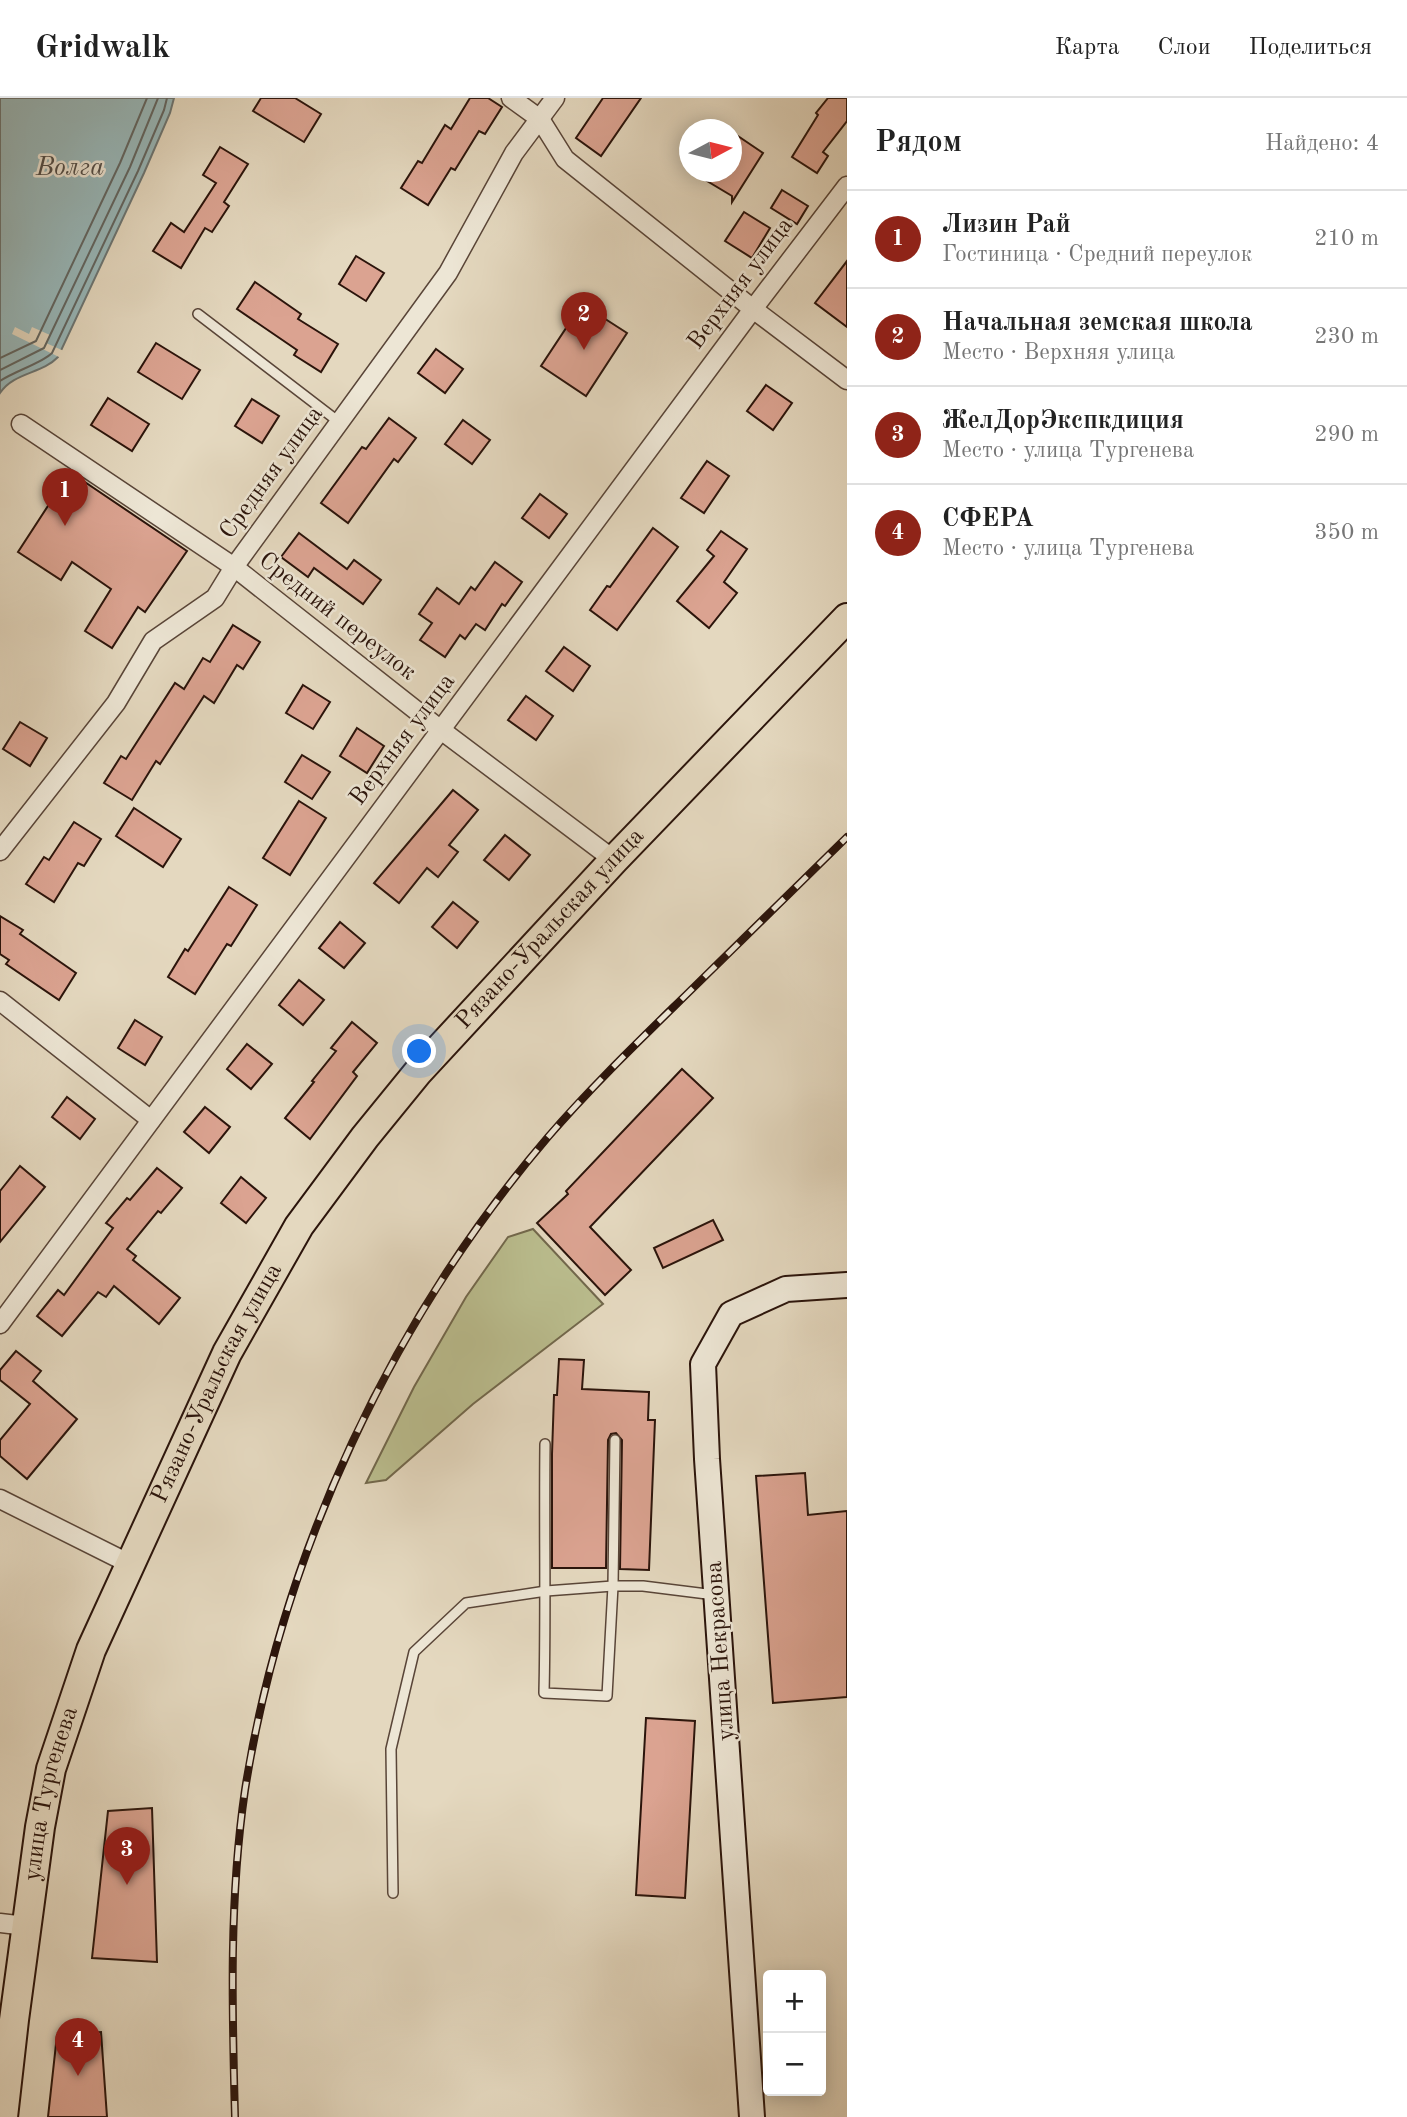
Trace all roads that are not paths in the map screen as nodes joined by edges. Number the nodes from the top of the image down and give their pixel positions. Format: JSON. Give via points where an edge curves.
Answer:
{"nodes":[{"id":1,"x":511,"y":98,"type":"edge"},
{"id":2,"x":555,"y":98,"type":"edge"},
{"id":3,"x":540,"y":119,"type":"junction"},
{"id":4,"x":847,"y":186,"type":"edge"},
{"id":5,"x":753,"y":309,"type":"junction"},
{"id":6,"x":198,"y":314,"type":"dead end"},
{"id":7,"x":847,"y":380,"type":"edge"},
{"id":8,"x":339,"y":422,"type":"junction"},
{"id":9,"x":21,"y":424,"type":"dead end"},
{"id":10,"x":234,"y":566,"type":"junction"},
{"id":11,"x":847,"y":618,"type":"edge"},
{"id":12,"x":441,"y":730,"type":"junction"},
{"id":13,"x":0,"y":851,"type":"edge"},
{"id":14,"x":614,"y":860,"type":"junction"},
{"id":15,"x":0,"y":1001,"type":"edge"},
{"id":16,"x":151,"y":1120,"type":"junction"},
{"id":17,"x":847,"y":1285,"type":"edge"},
{"id":18,"x":0,"y":1324,"type":"edge"},
{"id":19,"x":615,"y":1440,"type":"dead end"},
{"id":20,"x":545,"y":1444,"type":"dead end"},
{"id":21,"x":0,"y":1499,"type":"edge"},
{"id":22,"x":130,"y":1564,"type":"junction"},
{"id":23,"x":613,"y":1586,"type":"junction"},
{"id":24,"x":546,"y":1591,"type":"junction"},
{"id":25,"x":717,"y":1595,"type":"junction"},
{"id":26,"x":393,"y":1893,"type":"dead end"},
{"id":27,"x":13,"y":1925,"type":"edge"},
{"id":28,"x":4,"y":2117,"type":"edge"},
{"id":29,"x":752,"y":2117,"type":"edge"}],
"edges":[{"from":1,"to":3,"type":"street"},
{"from":2,"to":3,"type":"street","name":"Средняя улица"},
{"from":3,"to":5,"type":"street","via":[[565,159]]},
{"from":3,"to":8,"type":"street","name":"Средняя улица","via":[[514,153],[449,273]]},
{"from":4,"to":5,"type":"street","name":"Верхняя улица"},
{"from":5,"to":7,"type":"street"},
{"from":5,"to":12,"type":"street","name":"Верхняя улица"},
{"from":6,"to":8,"type":"lane"},
{"from":8,"to":10,"type":"street","name":"Средняя улица"},
{"from":9,"to":10,"type":"street","name":"Средний переулок"},
{"from":10,"to":12,"type":"street","name":"Средний переулок"},
{"from":10,"to":13,"type":"street","name":"Средняя улица","via":[[215,598],[153,642],[116,703]]},
{"from":11,"to":14,"type":"main road","name":"Рязано-Уральская улица"},
{"from":12,"to":14,"type":"street","name":"Средний переулок"},
{"from":12,"to":16,"type":"street","name":"Верхняя улица"},
{"from":14,"to":22,"type":"main road","name":"Рязано-Уральская улица","via":[[418,1072],[299,1226],[228,1353]]},
{"from":15,"to":16,"type":"street"},
{"from":16,"to":18,"type":"street","name":"Верхняя улица"},
{"from":17,"to":25,"type":"street","name":"улица Некрасова","via":[[786,1289],[731,1314],[703,1364]]},
{"from":19,"to":23,"type":"lane"},
{"from":20,"to":24,"type":"lane"},
{"from":21,"to":22,"type":"street"},
{"from":22,"to":27,"type":"main road","name":"улица Тургенева","via":[[91,1650],[51,1769]]},
{"from":23,"to":24,"type":"lane"},
{"from":23,"to":24,"type":"lane","via":[[607,1696],[544,1693]]},
{"from":23,"to":25,"type":"lane"},
{"from":24,"to":26,"type":"lane","via":[[466,1603],[414,1652],[391,1749]]},
{"from":25,"to":29,"type":"street","name":"улица Некрасова"},
{"from":27,"to":28,"type":"main road","name":"улица Тургенева"}]}
